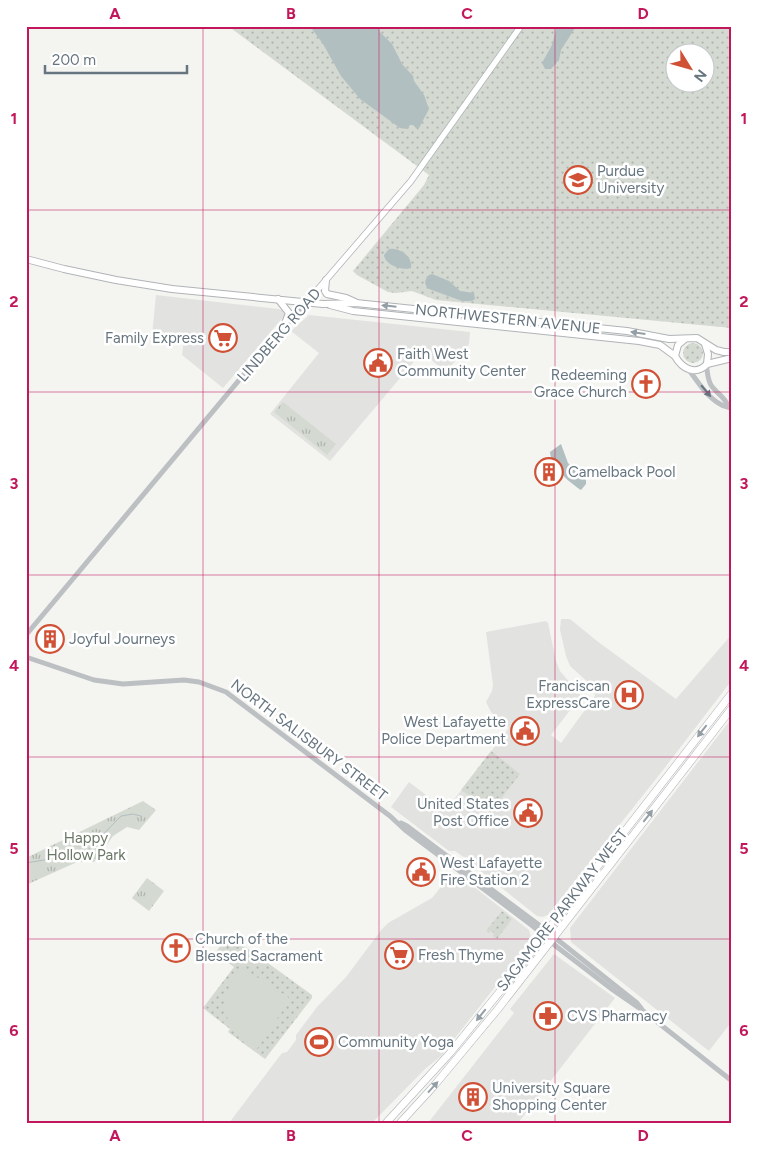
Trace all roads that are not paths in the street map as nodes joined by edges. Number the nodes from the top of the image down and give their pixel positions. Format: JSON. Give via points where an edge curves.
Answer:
{"nodes":[{"id":1,"x":521,"y":26,"type":"edge"},
{"id":2,"x":26,"y":259,"type":"edge"},
{"id":3,"x":326,"y":280,"type":"junction"},
{"id":4,"x":278,"y":299,"type":"junction"},
{"id":5,"x":307,"y":302,"type":"junction"},
{"id":6,"x":356,"y":303,"type":"junction"},
{"id":7,"x":330,"y":305,"type":"junction"},
{"id":8,"x":284,"y":326,"type":"junction"},
{"id":9,"x":686,"y":338,"type":"junction"},
{"id":10,"x":705,"y":344,"type":"junction"},
{"id":11,"x":732,"y":352,"type":"edge"},
{"id":12,"x":675,"y":356,"type":"junction"},
{"id":13,"x":732,"y":358,"type":"edge"},
{"id":14,"x":707,"y":364,"type":"junction"},
{"id":15,"x":689,"y":370,"type":"junction"},
{"id":16,"x":730,"y":407,"type":"edge"},
{"id":17,"x":26,"y":635,"type":"edge"},
{"id":18,"x":26,"y":657,"type":"edge"},
{"id":19,"x":732,"y":693,"type":"edge"},
{"id":20,"x":732,"y":708,"type":"edge"},
{"id":21,"x":545,"y":934,"type":"junction"},
{"id":22,"x":552,"y":939,"type":"junction"},
{"id":23,"x":732,"y":1081,"type":"edge"},
{"id":24,"x":386,"y":1123,"type":"edge"},
{"id":25,"x":400,"y":1123,"type":"edge"}],
"edges":[{"from":1,"to":3,"type":"main road","name":"LINDBERG ROAD","via":[[411,181]]},
{"from":2,"to":4,"type":"main road","name":"NORTHWESTERN AVENUE","via":[[116,280]]},
{"from":3,"to":5,"type":"main road","name":"LINDBERG ROAD"},
{"from":3,"to":6,"type":"main road","via":[[325,291],[329,295]]},
{"from":4,"to":5,"type":"main road","name":"NORTHWESTERN AVENUE"},
{"from":4,"to":8,"type":"main road","via":[[289,313]]},
{"from":5,"to":7,"type":"main road","name":"NORTHWESTERN AVENUE"},
{"from":5,"to":8,"type":"street","name":"LINDBERG ROAD"},
{"from":6,"to":7,"type":"main road","name":"NORTHWESTERN AVENUE"},
{"from":9,"to":6,"type":"main road","name":"NORTHWESTERN AVENUE","one_way":true,"via":[[669,339]]},
{"from":7,"to":12,"type":"main road","name":"NORTHWESTERN AVENUE","via":[[648,342],[663,346]]},
{"from":8,"to":17,"type":"street","name":"LINDBERG ROAD"},
{"from":9,"to":10,"type":"main road","via":[[696,338]]},
{"from":9,"to":12,"type":"main road","via":[[678,345]]},
{"from":10,"to":11,"type":"main road","via":[[720,352]]},
{"from":10,"to":14,"type":"main road"},
{"from":12,"to":15,"type":"main road"},
{"from":13,"to":14,"type":"main road"},
{"from":14,"to":15,"type":"main road","via":[[697,370]]},
{"from":14,"to":16,"type":"street","via":[[709,382]]},
{"from":15,"to":16,"type":"street","one_way":true,"via":[[712,398],[722,406]]},
{"from":18,"to":21,"type":"street","name":"NORTH SALISBURY STREET","via":[[94,680],[123,684],[184,680],[214,686],[236,699],[398,822],[408,826]]},
{"from":19,"to":21,"type":"highway","name":"SAGAMORE PARKWAY WEST","one_way":true},
{"from":22,"to":20,"type":"highway","name":"SAGAMORE PARKWAY WEST","one_way":true},
{"from":21,"to":22,"type":"street","name":"NORTH SALISBURY STREET"},
{"from":21,"to":24,"type":"highway","name":"SAGAMORE PARKWAY WEST","one_way":true,"via":[[450,1053]]},
{"from":22,"to":23,"type":"street","name":"NORTH SALISBURY STREET","via":[[638,1003],[642,1010]]},
{"from":25,"to":22,"type":"highway","name":"SAGAMORE PARKWAY WEST","one_way":true,"via":[[458,1058]]}]}
